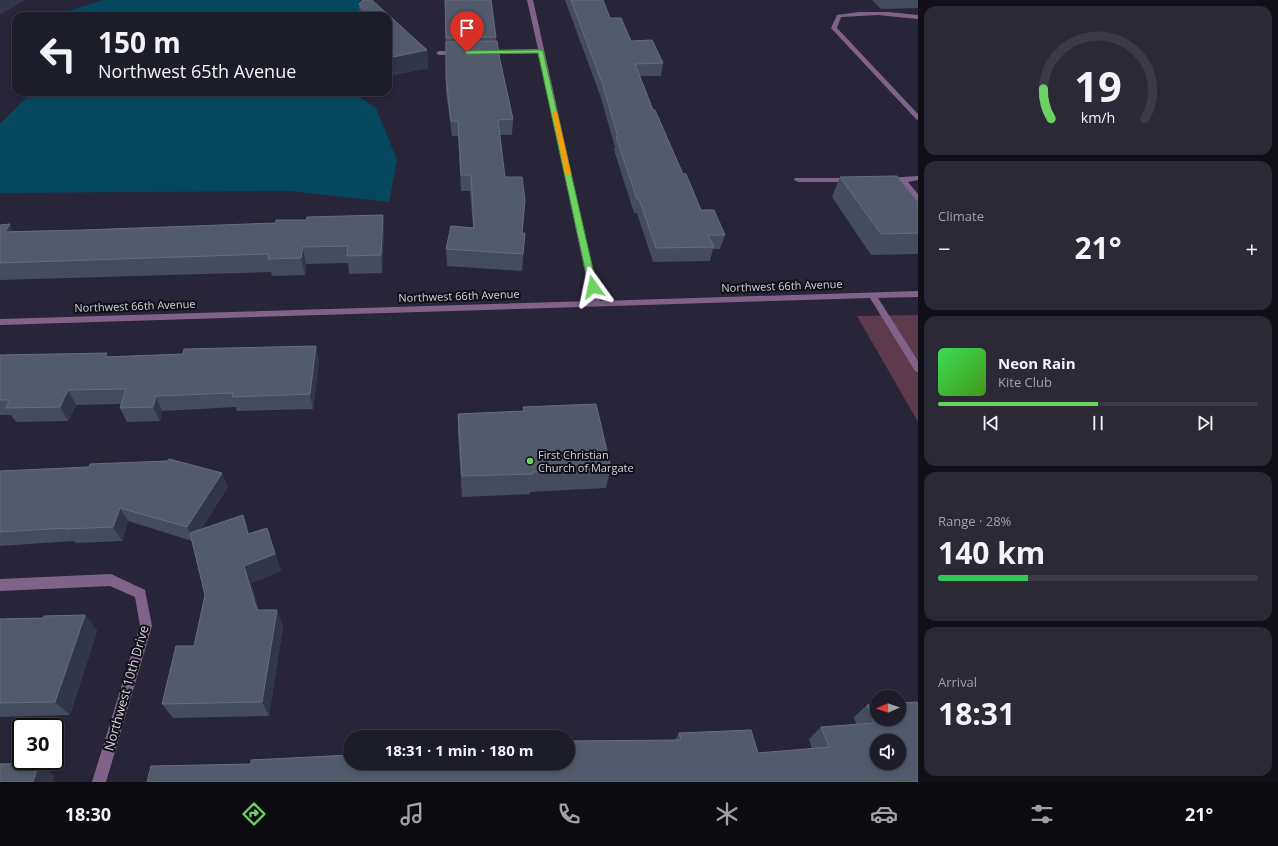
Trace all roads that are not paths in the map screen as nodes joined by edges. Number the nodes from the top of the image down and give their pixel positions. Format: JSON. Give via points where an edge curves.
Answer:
{"nodes":[{"id":1,"x":530,"y":0,"type":"edge"},
{"id":2,"x":918,"y":17,"type":"edge"},
{"id":3,"x":541,"y":51,"type":"junction"},
{"id":4,"x":462,"y":52,"type":"edge"},
{"id":5,"x":477,"y":52,"type":"edge"},
{"id":6,"x":439,"y":53,"type":"dead end"},
{"id":7,"x":918,"y":118,"type":"edge"},
{"id":8,"x":918,"y":178,"type":"edge"},
{"id":9,"x":798,"y":180,"type":"dead end"},
{"id":10,"x":858,"y":180,"type":"edge"},
{"id":11,"x":880,"y":180,"type":"edge"},
{"id":12,"x":903,"y":180,"type":"junction"},
{"id":13,"x":918,"y":199,"type":"edge"},
{"id":14,"x":918,"y":294,"type":"edge"},
{"id":15,"x":872,"y":295,"type":"junction"},
{"id":16,"x":596,"y":303,"type":"junction"},
{"id":17,"x":0,"y":322,"type":"edge"},
{"id":18,"x":918,"y":370,"type":"edge"},
{"id":19,"x":0,"y":585,"type":"edge"},
{"id":20,"x":99,"y":782,"type":"edge"}],
"edges":[{"from":1,"to":3,"type":"street"},
{"from":2,"to":7,"type":"street","via":[[866,12],[839,16],[834,28]]},
{"from":3,"to":5,"type":"street"},
{"from":3,"to":16,"type":"street"},
{"from":4,"to":6,"type":"street"},
{"from":8,"to":12,"type":"street"},
{"from":9,"to":10,"type":"street"},
{"from":11,"to":12,"type":"street"},
{"from":12,"to":13,"type":"street"},
{"from":14,"to":15,"type":"street","name":"Northwest 66th Avenue"},
{"from":15,"to":16,"type":"street","name":"Northwest 66th Avenue"},
{"from":15,"to":18,"type":"street"},
{"from":16,"to":17,"type":"street","name":"Northwest 66th Avenue"},
{"from":19,"to":20,"type":"street","name":"Northwest 10th Drive","via":[[111,580],[141,594],[146,626]]}]}
